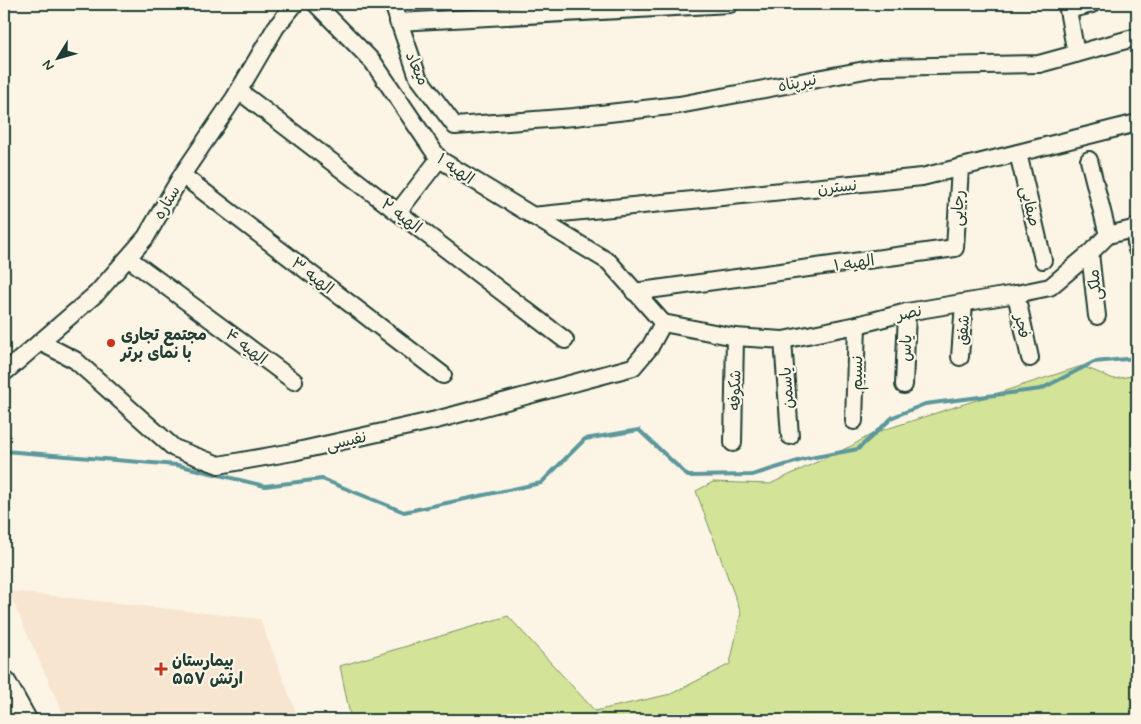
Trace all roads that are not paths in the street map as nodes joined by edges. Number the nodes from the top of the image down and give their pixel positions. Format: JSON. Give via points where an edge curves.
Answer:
{"nodes":[{"id":1,"x":294,"y":4,"type":"edge"},
{"id":2,"x":316,"y":4,"type":"edge"},
{"id":3,"x":393,"y":4,"type":"edge"},
{"id":4,"x":730,"y":4,"type":"edge"},
{"id":5,"x":1092,"y":4,"type":"edge"},
{"id":6,"x":688,"y":5,"type":"edge"},
{"id":7,"x":398,"y":22,"type":"junction"},
{"id":8,"x":1137,"y":37,"type":"edge"},
{"id":9,"x":1076,"y":54,"type":"junction"},
{"id":10,"x":239,"y":90,"type":"junction"},
{"id":11,"x":1137,"y":123,"type":"edge"},
{"id":12,"x":454,"y":126,"type":"joint"},
{"id":13,"x":1018,"y":153,"type":"junction"},
{"id":14,"x":438,"y":159,"type":"junction"},
{"id":15,"x":1089,"y":160,"type":"dead end"},
{"id":16,"x":960,"y":168,"type":"junction"},
{"id":17,"x":182,"y":175,"type":"junction"},
{"id":18,"x":398,"y":212,"type":"junction"},
{"id":19,"x":532,"y":216,"type":"junction"},
{"id":20,"x":1136,"y":228,"type":"edge"},
{"id":21,"x":1108,"y":235,"type":"junction"},
{"id":22,"x":955,"y":248,"type":"joint"},
{"id":23,"x":1137,"y":250,"type":"edge"},
{"id":24,"x":1090,"y":254,"type":"junction"},
{"id":25,"x":128,"y":258,"type":"junction"},
{"id":26,"x":1043,"y":260,"type":"dead end"},
{"id":27,"x":634,"y":292,"type":"junction"},
{"id":28,"x":1016,"y":294,"type":"junction"},
{"id":29,"x":964,"y":303,"type":"junction"},
{"id":30,"x":907,"y":312,"type":"junction"},
{"id":31,"x":1098,"y":316,"type":"dead end"},
{"id":32,"x":663,"y":323,"type":"junction"},
{"id":33,"x":857,"y":325,"type":"junction"},
{"id":34,"x":735,"y":337,"type":"junction"},
{"id":35,"x":565,"y":340,"type":"dead end"},
{"id":36,"x":783,"y":340,"type":"junction"},
{"id":37,"x":40,"y":342,"type":"junction"},
{"id":38,"x":960,"y":357,"type":"dead end"},
{"id":39,"x":1030,"y":358,"type":"dead end"},
{"id":40,"x":4,"y":373,"type":"edge"},
{"id":41,"x":443,"y":375,"type":"dead end"},
{"id":42,"x":294,"y":381,"type":"dead end"},
{"id":43,"x":904,"y":385,"type":"dead end"},
{"id":44,"x":854,"y":421,"type":"dead end"},
{"id":45,"x":790,"y":436,"type":"dead end"},
{"id":46,"x":733,"y":443,"type":"dead end"},
{"id":47,"x":4,"y":684,"type":"edge"},
{"id":48,"x":24,"y":720,"type":"edge"}],
"edges":[{"from":1,"to":10,"type":"street","name":"ستاره","via":[[276,27]]},
{"from":2,"to":14,"type":"street","name":"الهیه ۱","via":[[373,62]]},
{"from":3,"to":7,"type":"street","name":"میعاد"},
{"from":4,"to":6,"type":"street"},
{"from":5,"to":9,"type":"street","via":[[1068,10]]},
{"from":6,"to":7,"type":"street"},
{"from":7,"to":12,"type":"street","name":"میعاد","via":[[418,77]]},
{"from":8,"to":9,"type":"street","name":"نیرپناه"},
{"from":9,"to":12,"type":"street","name":"نیرپناه","via":[[1039,64],[881,67],[679,105]]},
{"from":10,"to":17,"type":"street","name":"ستاره"},
{"from":10,"to":18,"type":"street","name":"الهیه ۲"},
{"from":11,"to":13,"type":"street","name":"نسترن"},
{"from":13,"to":16,"type":"street","name":"نسترن"},
{"from":13,"to":26,"type":"street","name":"صفایی"},
{"from":14,"to":18,"type":"street"},
{"from":14,"to":19,"type":"street","name":"الهیه ۱"},
{"from":15,"to":21,"type":"street"},
{"from":16,"to":19,"type":"street","name":"نسترن","via":[[922,177]]},
{"from":16,"to":22,"type":"street","name":"رجایی"},
{"from":17,"to":25,"type":"street","name":"ستاره","via":[[146,237]]},
{"from":17,"to":41,"type":"street","name":"الهیه ۳"},
{"from":18,"to":35,"type":"street","name":"الهیه ۲"},
{"from":19,"to":27,"type":"street","name":"الهیه ۱","via":[[609,262]]},
{"from":20,"to":21,"type":"street"},
{"from":20,"to":23,"type":"street"},
{"from":21,"to":24,"type":"street","name":"نصر"},
{"from":22,"to":27,"type":"street","name":"الهیه ۱"},
{"from":24,"to":28,"type":"street","name":"نصر","via":[[1050,287]]},
{"from":24,"to":31,"type":"street","name":"ملکی"},
{"from":25,"to":37,"type":"street","name":"ستاره","via":[[97,293]]},
{"from":25,"to":42,"type":"street","name":"الهیه ۴"},
{"from":27,"to":32,"type":"street","name":"الهیه ۱"},
{"from":28,"to":29,"type":"street","name":"نصر"},
{"from":28,"to":39,"type":"street","name":"فجر"},
{"from":29,"to":30,"type":"street","name":"نصر"},
{"from":29,"to":38,"type":"street","name":"شفق"},
{"from":30,"to":33,"type":"street","name":"نصر"},
{"from":30,"to":43,"type":"street","name":"یاس"},
{"from":32,"to":34,"type":"street","name":"نصر"},
{"from":32,"to":37,"type":"street","name":"نفیسی","via":[[634,367],[436,420],[219,465],[174,448],[75,360]]},
{"from":33,"to":36,"type":"street","name":"نصر"},
{"from":33,"to":44,"type":"street","name":"نسیم"},
{"from":34,"to":36,"type":"street","name":"نصر"},
{"from":34,"to":46,"type":"street","name":"شکوفه"},
{"from":36,"to":45,"type":"street","name":"یاسمن"},
{"from":37,"to":40,"type":"street","name":"ستاره"},
{"from":47,"to":48,"type":"highway"}]}
